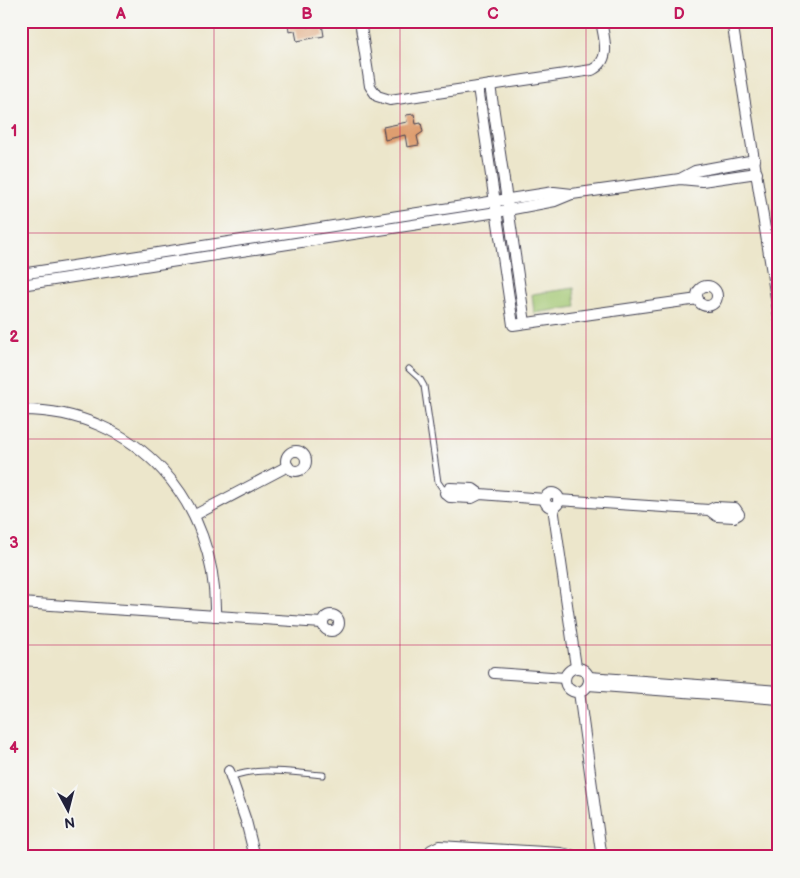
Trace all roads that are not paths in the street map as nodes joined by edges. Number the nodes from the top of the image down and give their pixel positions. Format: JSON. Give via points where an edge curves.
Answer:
{"nodes":[{"id":1,"x":360,"y":21,"type":"edge"},
{"id":2,"x":602,"y":21,"type":"edge"},
{"id":3,"x":732,"y":21,"type":"edge"},
{"id":4,"x":490,"y":85,"type":"junction"},
{"id":5,"x":478,"y":87,"type":"junction"},
{"id":6,"x":755,"y":160,"type":"junction"},
{"id":7,"x":757,"y":173,"type":"junction"},
{"id":8,"x":680,"y":179,"type":"junction"},
{"id":9,"x":572,"y":194,"type":"junction"},
{"id":10,"x":507,"y":199,"type":"junction"},
{"id":11,"x":496,"y":201,"type":"junction"},
{"id":12,"x":508,"y":210,"type":"junction"},
{"id":13,"x":497,"y":212,"type":"junction"},
{"id":14,"x":21,"y":274,"type":"edge"},
{"id":15,"x":776,"y":282,"type":"edge"},
{"id":16,"x":21,"y":285,"type":"edge"},
{"id":17,"x":698,"y":299,"type":"dead end"},
{"id":18,"x":779,"y":317,"type":"edge"},
{"id":19,"x":525,"y":323,"type":"junction"},
{"id":20,"x":409,"y":369,"type":"dead end"},
{"id":21,"x":21,"y":410,"type":"edge"},
{"id":22,"x":288,"y":466,"type":"dead end"},
{"id":23,"x":445,"y":493,"type":"joint"},
{"id":24,"x":556,"y":503,"type":"junction"},
{"id":25,"x":709,"y":510,"type":"dead end"},
{"id":26,"x":195,"y":515,"type":"junction"},
{"id":27,"x":21,"y":603,"type":"edge"},
{"id":28,"x":215,"y":616,"type":"junction"},
{"id":29,"x":322,"y":623,"type":"dead end"},
{"id":30,"x":576,"y":667,"type":"junction"},
{"id":31,"x":494,"y":672,"type":"dead end"},
{"id":32,"x":565,"y":678,"type":"junction"},
{"id":33,"x":589,"y":681,"type":"junction"},
{"id":34,"x":779,"y":691,"type":"edge"},
{"id":35,"x":579,"y":692,"type":"junction"},
{"id":36,"x":779,"y":699,"type":"edge"},
{"id":37,"x":230,"y":774,"type":"joint"},
{"id":38,"x":323,"y":775,"type":"dead end"},
{"id":39,"x":601,"y":855,"type":"edge"},
{"id":40,"x":255,"y":857,"type":"edge"},
{"id":41,"x":429,"y":857,"type":"edge"},
{"id":42,"x":580,"y":857,"type":"edge"}],
"edges":[{"from":1,"to":5,"type":"street","via":[[370,86],[381,98],[390,100]]},
{"from":2,"to":4,"type":"street","via":[[605,55],[596,68]]},
{"from":3,"to":6,"type":"street"},
{"from":4,"to":5,"type":"street"},
{"from":4,"to":10,"type":"street"},
{"from":5,"to":11,"type":"street"},
{"from":6,"to":7,"type":"street"},
{"from":6,"to":8,"type":"street","via":[[695,171]]},
{"from":7,"to":8,"type":"street","via":[[702,181]]},
{"from":7,"to":15,"type":"street"},
{"from":8,"to":9,"type":"street"},
{"from":9,"to":10,"type":"street","via":[[554,192]]},
{"from":9,"to":12,"type":"street","via":[[560,200]]},
{"from":10,"to":11,"type":"street"},
{"from":10,"to":12,"type":"street"},
{"from":11,"to":13,"type":"street"},
{"from":11,"to":14,"type":"street"},
{"from":12,"to":13,"type":"street"},
{"from":12,"to":19,"type":"street"},
{"from":13,"to":16,"type":"street"},
{"from":13,"to":19,"type":"street","via":[[513,325]]},
{"from":15,"to":18,"type":"street"},
{"from":17,"to":19,"type":"street"},
{"from":20,"to":23,"type":"lane","via":[[424,386],[438,482]]},
{"from":21,"to":26,"type":"street","via":[[74,416],[125,439],[166,473]]},
{"from":22,"to":26,"type":"street"},
{"from":23,"to":24,"type":"street","via":[[453,488],[475,489],[480,494],[545,498],[552,493],[557,495]]},
{"from":24,"to":25,"type":"street"},
{"from":24,"to":30,"type":"street"},
{"from":26,"to":28,"type":"street","via":[[211,564]]},
{"from":27,"to":28,"type":"street"},
{"from":28,"to":29,"type":"street"},
{"from":30,"to":32,"type":"street"},
{"from":30,"to":33,"type":"street","via":[[584,670]]},
{"from":31,"to":32,"type":"street"},
{"from":32,"to":35,"type":"street","via":[[568,689]]},
{"from":33,"to":34,"type":"street"},
{"from":33,"to":35,"type":"street"},
{"from":33,"to":36,"type":"street"},
{"from":35,"to":39,"type":"street"},
{"from":37,"to":38,"type":"lane"},
{"from":37,"to":40,"type":"street"},
{"from":41,"to":42,"type":"street","via":[[433,848],[442,846]]}]}
